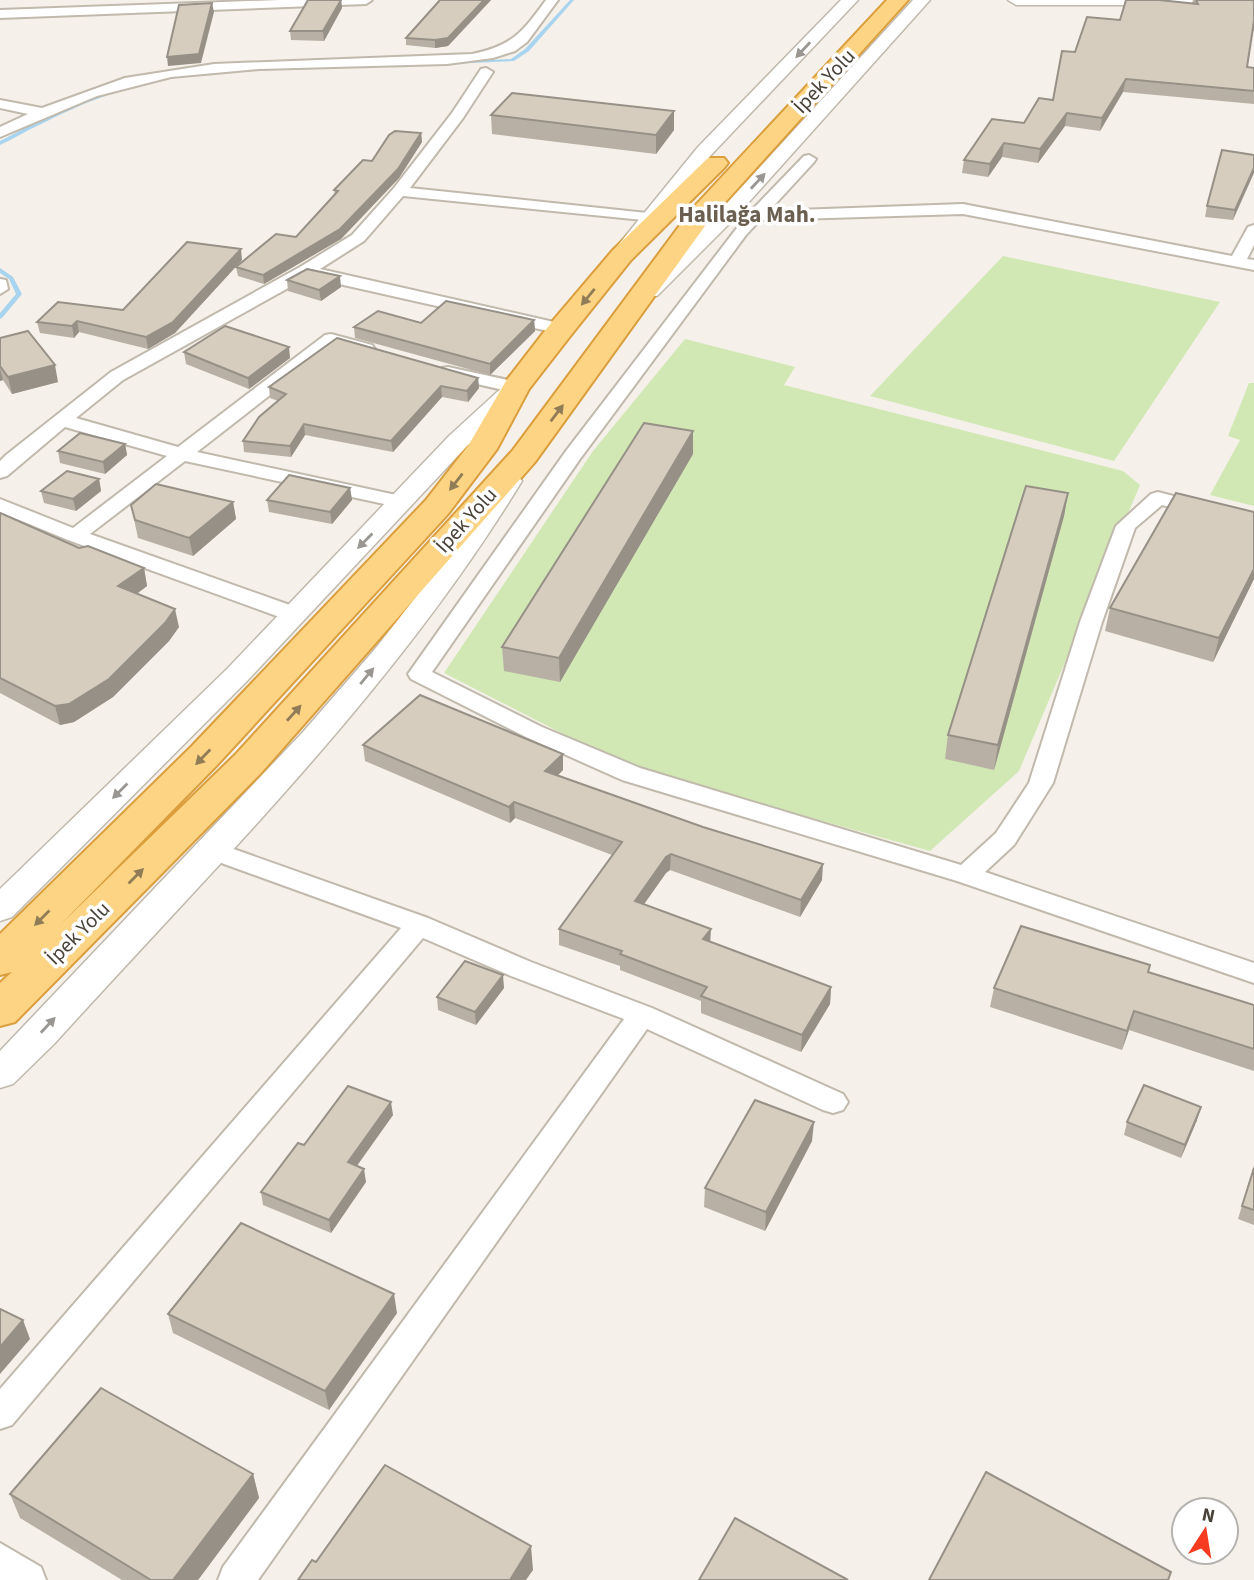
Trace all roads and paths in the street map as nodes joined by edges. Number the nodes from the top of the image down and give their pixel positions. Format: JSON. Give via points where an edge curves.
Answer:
{"nodes":[{"id":1,"x":13,"y":0,"type":"edge"},
{"id":2,"x":366,"y":0,"type":"edge"},
{"id":3,"x":552,"y":0,"type":"edge"},
{"id":4,"x":849,"y":0,"type":"edge"},
{"id":5,"x":872,"y":0,"type":"edge"},
{"id":6,"x":898,"y":0,"type":"edge"},
{"id":7,"x":922,"y":0,"type":"edge"},
{"id":8,"x":1016,"y":0,"type":"edge"},
{"id":9,"x":1190,"y":0,"type":"edge"},
{"id":10,"x":0,"y":8,"type":"edge"},
{"id":11,"x":0,"y":14,"type":"edge"},
{"id":12,"x":486,"y":72,"type":"dead end"},
{"id":13,"x":0,"y":104,"type":"edge"},
{"id":14,"x":42,"y":111,"type":"junction"},
{"id":15,"x":0,"y":132,"type":"edge"},
{"id":16,"x":808,"y":159,"type":"dead end"},
{"id":17,"x":399,"y":191,"type":"junction"},
{"id":18,"x":755,"y":216,"type":"junction"},
{"id":19,"x":724,"y":217,"type":"junction"},
{"id":20,"x":647,"y":218,"type":"junction"},
{"id":21,"x":1254,"y":230,"type":"edge"},
{"id":22,"x":622,"y":255,"type":"junction"},
{"id":23,"x":1237,"y":261,"type":"junction"},
{"id":24,"x":1254,"y":265,"type":"edge"},
{"id":25,"x":306,"y":271,"type":"junction"},
{"id":26,"x":641,"y":299,"type":"junction"},
{"id":27,"x":561,"y":328,"type":"junction"},
{"id":28,"x":381,"y":353,"type":"edge"},
{"id":29,"x":431,"y":367,"type":"edge"},
{"id":30,"x":516,"y":387,"type":"junction"},
{"id":31,"x":61,"y":420,"type":"junction"},
{"id":32,"x":181,"y":454,"type":"junction"},
{"id":33,"x":524,"y":456,"type":"junction"},
{"id":34,"x":0,"y":472,"type":"edge"},
{"id":35,"x":403,"y":502,"type":"junction"},
{"id":36,"x":0,"y":505,"type":"edge"},
{"id":37,"x":1254,"y":523,"type":"edge"},
{"id":38,"x":75,"y":536,"type":"junction"},
{"id":39,"x":293,"y":614,"type":"junction"},
{"id":40,"x":211,"y":850,"type":"junction"},
{"id":41,"x":966,"y":875,"type":"junction"},
{"id":42,"x":0,"y":909,"type":"edge"},
{"id":43,"x":419,"y":925,"type":"junction"},
{"id":44,"x":0,"y":960,"type":"edge"},
{"id":45,"x":1254,"y":973,"type":"edge"},
{"id":46,"x":0,"y":1010,"type":"edge"},
{"id":47,"x":642,"y":1016,"type":"junction"},
{"id":48,"x":0,"y":1074,"type":"edge"},
{"id":49,"x":833,"y":1102,"type":"dead end"},
{"id":50,"x":0,"y":1414,"type":"edge"},
{"id":51,"x":0,"y":1561,"type":"edge"},
{"id":52,"x":28,"y":1580,"type":"edge"},
{"id":53,"x":236,"y":1580,"type":"edge"}],
"edges":[{"from":1,"to":10,"type":"street"},
{"from":2,"to":11,"type":"street"},
{"from":3,"to":14,"type":"street","via":[[511,47],[482,55],[198,70],[148,77]]},
{"from":4,"to":20,"type":"street","one_way":true,"via":[[707,148]]},
{"from":5,"to":22,"type":"highway","name":"İpek Yolu"},
{"from":6,"to":26,"type":"highway","name":"İpek Yolu","via":[[701,214]]},
{"from":19,"to":7,"type":"street","one_way":true},
{"from":8,"to":9,"type":"street"},
{"from":12,"to":17,"type":"street"},
{"from":13,"to":14,"type":"street"},
{"from":14,"to":15,"type":"street"},
{"from":16,"to":18,"type":"street"},
{"from":17,"to":20,"type":"street"},
{"from":17,"to":25,"type":"street","via":[[358,238]]},
{"from":18,"to":19,"type":"street"},
{"from":18,"to":23,"type":"street","via":[[963,209]]},
{"from":18,"to":41,"type":"street","via":[[573,455],[419,674],[631,774]]},
{"from":19,"to":26,"type":"street"},
{"from":20,"to":22,"type":"street"},
{"from":21,"to":23,"type":"street"},
{"from":22,"to":27,"type":"highway","name":"İpek Yolu","one_way":true},
{"from":23,"to":24,"type":"street"},
{"from":25,"to":27,"type":"street"},
{"from":25,"to":31,"type":"street","via":[[117,376]]},
{"from":33,"to":26,"type":"highway","name":"İpek Yolu","one_way":true},
{"from":27,"to":30,"type":"highway","name":"İpek Yolu"},
{"from":28,"to":32,"type":"street","via":[[331,339]]},
{"from":29,"to":30,"type":"street"},
{"from":30,"to":35,"type":"street","via":[[458,441]]},
{"from":30,"to":44,"type":"highway","name":"İpek Yolu","one_way":true,"via":[[482,449],[437,506],[205,755]]},
{"from":31,"to":32,"type":"street"},
{"from":31,"to":34,"type":"street"},
{"from":32,"to":35,"type":"street"},
{"from":32,"to":38,"type":"street"},
{"from":40,"to":33,"type":"street","one_way":true,"via":[[314,740],[385,655],[467,549]]},
{"from":46,"to":33,"type":"highway","name":"İpek Yolu","one_way":true,"via":[[248,764]]},
{"from":35,"to":39,"type":"street","one_way":true},
{"from":36,"to":38,"type":"street"},
{"from":37,"to":41,"type":"street","via":[[1157,498],[1126,526],[1041,783],[1005,839]]},
{"from":38,"to":39,"type":"street"},
{"from":39,"to":42,"type":"street","one_way":true},
{"from":40,"to":43,"type":"street"},
{"from":48,"to":40,"type":"street","one_way":true},
{"from":41,"to":45,"type":"street"},
{"from":43,"to":47,"type":"street"},
{"from":43,"to":50,"type":"street"},
{"from":47,"to":49,"type":"street"},
{"from":47,"to":53,"type":"street"},
{"from":51,"to":52,"type":"street"}]}
